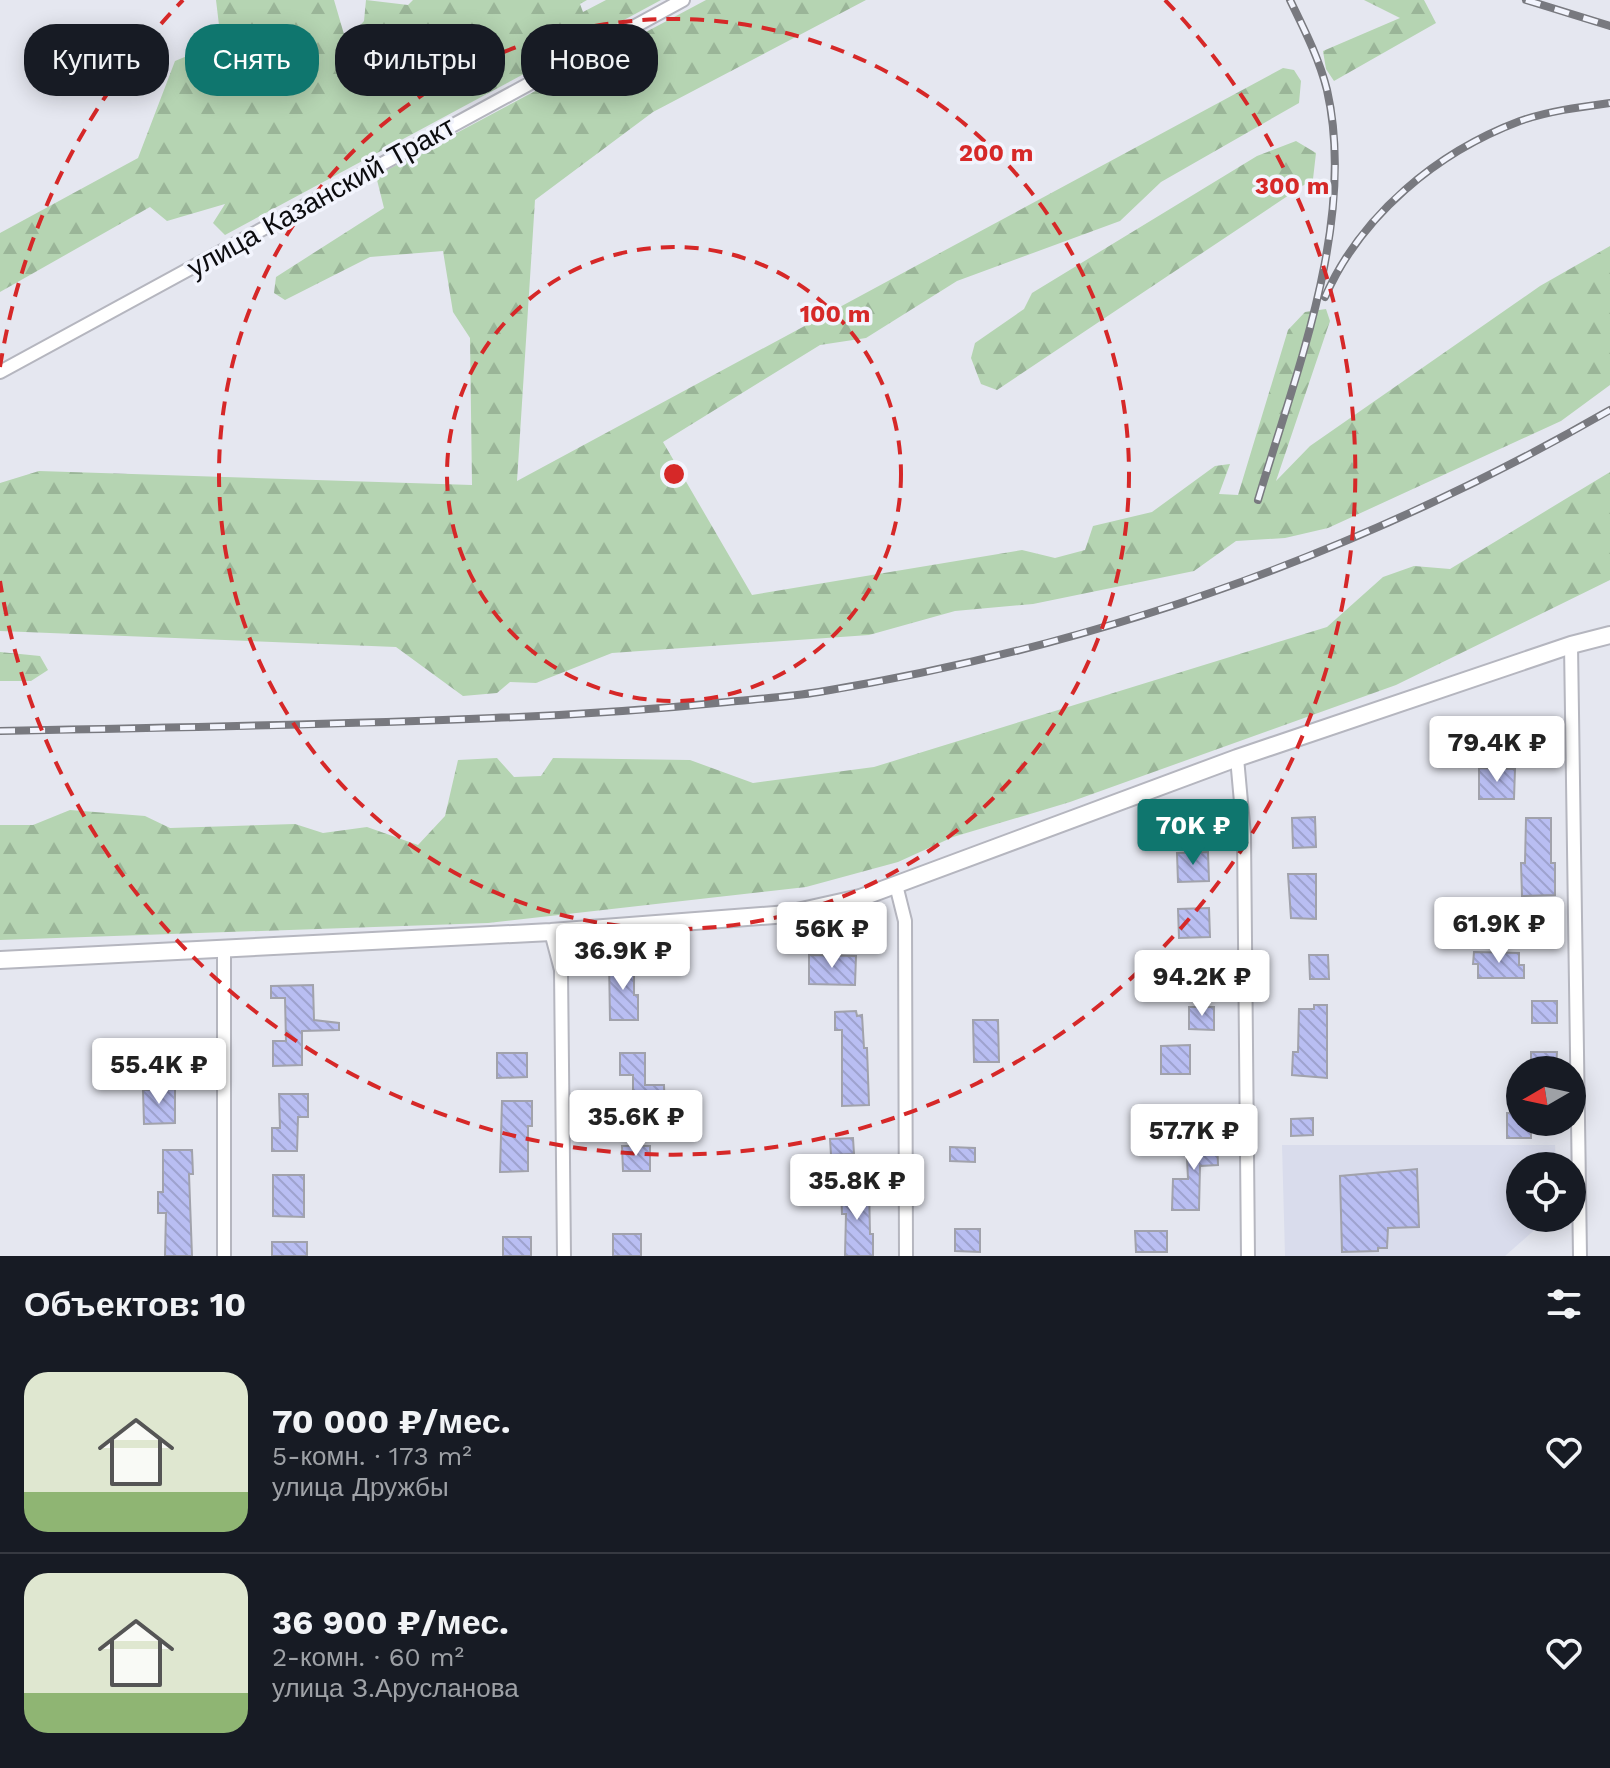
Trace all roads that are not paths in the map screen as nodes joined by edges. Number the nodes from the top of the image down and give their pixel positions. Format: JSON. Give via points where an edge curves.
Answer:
{"nodes":[{"id":1,"x":683,"y":0,"type":"edge"},
{"id":2,"x":0,"y":372,"type":"edge"},
{"id":3,"x":1610,"y":635,"type":"edge"},
{"id":4,"x":1571,"y":645,"type":"junction"},
{"id":5,"x":1237,"y":758,"type":"junction"},
{"id":6,"x":896,"y":885,"type":"junction"},
{"id":7,"x":551,"y":932,"type":"junction"},
{"id":8,"x":224,"y":949,"type":"junction"},
{"id":9,"x":0,"y":960,"type":"edge"},
{"id":10,"x":224,"y":1256,"type":"edge"},
{"id":11,"x":564,"y":1256,"type":"edge"},
{"id":12,"x":906,"y":1256,"type":"edge"},
{"id":13,"x":1248,"y":1256,"type":"edge"},
{"id":14,"x":1580,"y":1256,"type":"edge"}],
"edges":[{"from":1,"to":2,"type":"street","name":"улица Казанский Тракт"},
{"from":3,"to":4,"type":"street"},
{"from":4,"to":5,"type":"street"},
{"from":4,"to":14,"type":"street"},
{"from":5,"to":6,"type":"street"},
{"from":5,"to":13,"type":"street","via":[[1244,835]]},
{"from":6,"to":7,"type":"street","via":[[788,914]]},
{"from":6,"to":12,"type":"street","via":[[905,921]]},
{"from":7,"to":8,"type":"street"},
{"from":7,"to":11,"type":"street","via":[[561,970]]},
{"from":8,"to":9,"type":"street"},
{"from":8,"to":10,"type":"street"}]}
